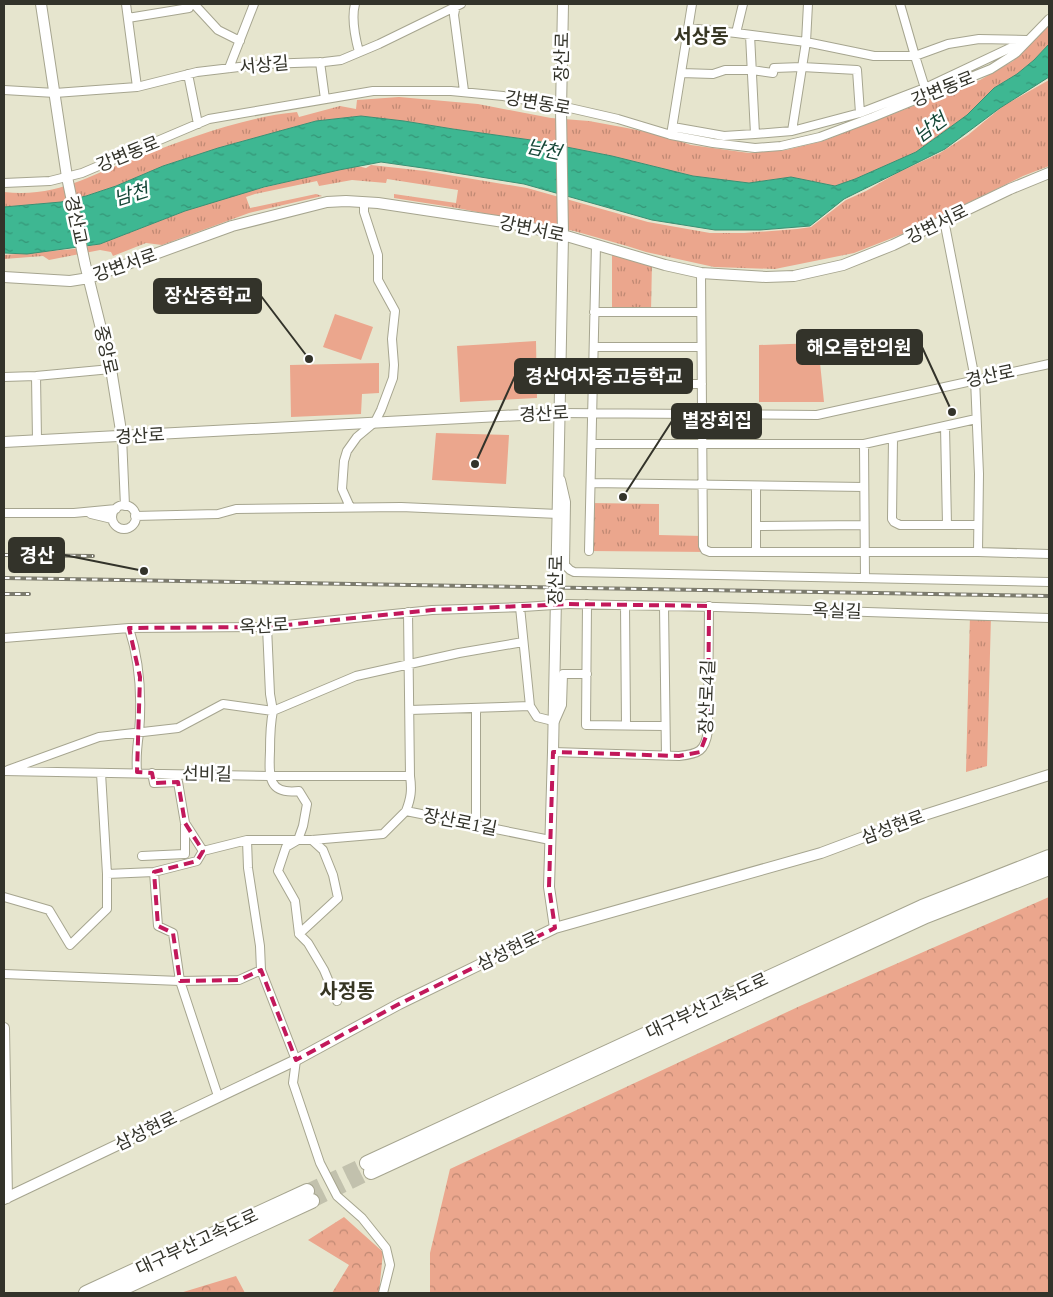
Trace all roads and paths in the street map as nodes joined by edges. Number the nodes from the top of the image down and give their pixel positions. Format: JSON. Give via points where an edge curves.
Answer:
{"nodes":[{"id":1,"x":41,"y":4,"type":"edge"},
{"id":2,"x":126,"y":4,"type":"edge"},
{"id":3,"x":192,"y":4,"type":"edge"},
{"id":4,"x":254,"y":4,"type":"edge"},
{"id":5,"x":355,"y":4,"type":"edge"},
{"id":6,"x":458,"y":4,"type":"edge"},
{"id":7,"x":563,"y":4,"type":"edge"},
{"id":8,"x":692,"y":4,"type":"edge"},
{"id":9,"x":743,"y":4,"type":"edge"},
{"id":10,"x":808,"y":4,"type":"edge"},
{"id":11,"x":900,"y":4,"type":"edge"},
{"id":12,"x":128,"y":18,"type":"junction"},
{"id":13,"x":1049,"y":19,"type":"edge"},
{"id":14,"x":688,"y":28,"type":"junction"},
{"id":15,"x":736,"y":33,"type":"junction"},
{"id":16,"x":750,"y":35,"type":"junction"},
{"id":17,"x":1027,"y":40,"type":"junction"},
{"id":18,"x":240,"y":41,"type":"junction"},
{"id":19,"x":806,"y":42,"type":"junction"},
{"id":20,"x":359,"y":52,"type":"junction"},
{"id":21,"x":915,"y":56,"type":"junction"},
{"id":22,"x":320,"y":62,"type":"junction"},
{"id":23,"x":802,"y":67,"type":"junction"},
{"id":24,"x":229,"y":68,"type":"junction"},
{"id":25,"x":752,"y":70,"type":"junction"},
{"id":26,"x":188,"y":74,"type":"junction"},
{"id":27,"x":681,"y":74,"type":"junction"},
{"id":28,"x":138,"y":87,"type":"junction"},
{"id":29,"x":925,"y":88,"type":"junction"},
{"id":30,"x":4,"y":90,"type":"edge"},
{"id":31,"x":464,"y":91,"type":"junction"},
{"id":32,"x":55,"y":92,"type":"junction"},
{"id":33,"x":324,"y":99,"type":"junction"},
{"id":34,"x":561,"y":108,"type":"junction"},
{"id":35,"x":860,"y":113,"type":"junction"},
{"id":36,"x":198,"y":124,"type":"junction"},
{"id":37,"x":672,"y":131,"type":"junction"},
{"id":38,"x":792,"y":131,"type":"junction"},
{"id":39,"x":755,"y":134,"type":"junction"},
{"id":40,"x":1049,"y":173,"type":"edge"},
{"id":41,"x":67,"y":177,"type":"junction"},
{"id":42,"x":4,"y":184,"type":"edge"},
{"id":43,"x":364,"y":202,"type":"junction"},
{"id":44,"x":944,"y":220,"type":"junction"},
{"id":45,"x":562,"y":233,"type":"junction"},
{"id":46,"x":596,"y":245,"type":"junction"},
{"id":47,"x":85,"y":264,"type":"joint"},
{"id":48,"x":701,"y":273,"type":"junction"},
{"id":49,"x":4,"y":277,"type":"edge"},
{"id":50,"x":88,"y":278,"type":"junction"},
{"id":51,"x":594,"y":312,"type":"junction"},
{"id":52,"x":701,"y":312,"type":"junction"},
{"id":53,"x":594,"y":347,"type":"junction"},
{"id":54,"x":701,"y":347,"type":"junction"},
{"id":55,"x":1049,"y":364,"type":"edge"},
{"id":56,"x":111,"y":369,"type":"junction"},
{"id":57,"x":36,"y":376,"type":"junction"},
{"id":58,"x":4,"y":377,"type":"edge"},
{"id":59,"x":975,"y":379,"type":"junction"},
{"id":60,"x":593,"y":384,"type":"junction"},
{"id":61,"x":702,"y":384,"type":"junction"},
{"id":62,"x":559,"y":413,"type":"junction"},
{"id":63,"x":592,"y":413,"type":"junction"},
{"id":64,"x":702,"y":413,"type":"junction"},
{"id":65,"x":976,"y":419,"type":"junction"},
{"id":66,"x":375,"y":422,"type":"junction"},
{"id":67,"x":946,"y":426,"type":"junction"},
{"id":68,"x":122,"y":437,"type":"junction"},
{"id":69,"x":893,"y":438,"type":"junction"},
{"id":70,"x":37,"y":440,"type":"junction"},
{"id":71,"x":4,"y":442,"type":"edge"},
{"id":72,"x":592,"y":444,"type":"junction"},
{"id":73,"x":702,"y":444,"type":"junction"},
{"id":74,"x":864,"y":444,"type":"junction"},
{"id":75,"x":558,"y":467,"type":"junction"},
{"id":76,"x":591,"y":483,"type":"junction"},
{"id":77,"x":703,"y":486,"type":"junction"},
{"id":78,"x":756,"y":486,"type":"junction"},
{"id":79,"x":864,"y":486,"type":"junction"},
{"id":80,"x":125,"y":506,"type":"junction"},
{"id":81,"x":350,"y":507,"type":"junction"},
{"id":82,"x":116,"y":509,"type":"junction"},
{"id":83,"x":74,"y":512,"type":"junction"},
{"id":84,"x":4,"y":513,"type":"edge"},
{"id":85,"x":558,"y":514,"type":"junction"},
{"id":86,"x":135,"y":516,"type":"junction"},
{"id":87,"x":112,"y":519,"type":"junction"},
{"id":88,"x":864,"y":525,"type":"junction"},
{"id":89,"x":947,"y":525,"type":"junction"},
{"id":90,"x":978,"y":525,"type":"junction"},
{"id":91,"x":756,"y":526,"type":"junction"},
{"id":92,"x":589,"y":551,"type":"dead end"},
{"id":93,"x":756,"y":552,"type":"junction"},
{"id":94,"x":866,"y":552,"type":"junction"},
{"id":95,"x":978,"y":552,"type":"junction"},
{"id":96,"x":1049,"y":554,"type":"edge"},
{"id":97,"x":865,"y":578,"type":"junction"},
{"id":98,"x":1049,"y":582,"type":"edge"},
{"id":99,"x":587,"y":604,"type":"junction"},
{"id":100,"x":625,"y":605,"type":"junction"},
{"id":101,"x":664,"y":606,"type":"junction"},
{"id":102,"x":709,"y":606,"type":"junction"},
{"id":103,"x":522,"y":607,"type":"junction"},
{"id":104,"x":408,"y":612,"type":"junction"},
{"id":105,"x":1049,"y":618,"type":"edge"},
{"id":106,"x":267,"y":627,"type":"junction"},
{"id":107,"x":129,"y":628,"type":"junction"},
{"id":108,"x":4,"y":638,"type":"edge"},
{"id":109,"x":523,"y":642,"type":"junction"},
{"id":110,"x":408,"y":663,"type":"junction"},
{"id":111,"x":586,"y":674,"type":"junction"},
{"id":112,"x":530,"y":706,"type":"junction"},
{"id":113,"x":476,"y":709,"type":"junction"},
{"id":114,"x":410,"y":710,"type":"junction"},
{"id":115,"x":273,"y":711,"type":"junction"},
{"id":116,"x":553,"y":723,"type":"junction"},
{"id":117,"x":626,"y":725,"type":"junction"},
{"id":118,"x":665,"y":726,"type":"junction"},
{"id":119,"x":138,"y":733,"type":"junction"},
{"id":120,"x":553,"y":752,"type":"junction"},
{"id":121,"x":666,"y":756,"type":"junction"},
{"id":122,"x":4,"y":771,"type":"edge"},
{"id":123,"x":137,"y":772,"type":"junction"},
{"id":124,"x":101,"y":773,"type":"junction"},
{"id":125,"x":152,"y":773,"type":"junction"},
{"id":126,"x":269,"y":776,"type":"junction"},
{"id":127,"x":410,"y":776,"type":"junction"},
{"id":128,"x":1046,"y":776,"type":"edge"},
{"id":129,"x":406,"y":811,"type":"junction"},
{"id":130,"x":185,"y":823,"type":"junction"},
{"id":131,"x":476,"y":825,"type":"junction"},
{"id":132,"x":247,"y":840,"type":"junction"},
{"id":133,"x":298,"y":840,"type":"junction"},
{"id":134,"x":312,"y":840,"type":"junction"},
{"id":135,"x":550,"y":840,"type":"junction"},
{"id":136,"x":203,"y":851,"type":"junction"},
{"id":137,"x":142,"y":856,"type":"dead end"},
{"id":138,"x":1049,"y":857,"type":"edge"},
{"id":139,"x":1049,"y":868,"type":"edge"},
{"id":140,"x":154,"y":872,"type":"junction"},
{"id":141,"x":108,"y":874,"type":"junction"},
{"id":142,"x":4,"y":897,"type":"edge"},
{"id":143,"x":924,"y":912,"type":"junction"},
{"id":144,"x":555,"y":928,"type":"junction"},
{"id":145,"x":299,"y":934,"type":"junction"},
{"id":146,"x":261,"y":970,"type":"junction"},
{"id":147,"x":4,"y":974,"type":"edge"},
{"id":148,"x":180,"y":981,"type":"junction"},
{"id":149,"x":337,"y":1001,"type":"dead end"},
{"id":150,"x":4,"y":1028,"type":"edge"},
{"id":151,"x":296,"y":1060,"type":"junction"},
{"id":152,"x":218,"y":1096,"type":"junction"},
{"id":153,"x":369,"y":1168,"type":"tunnel mouth"},
{"id":154,"x":5,"y":1199,"type":"edge"},
{"id":155,"x":86,"y":1293,"type":"edge"},
{"id":156,"x":112,"y":1293,"type":"edge"},
{"id":157,"x":383,"y":1293,"type":"edge"}],
"edges":[{"from":1,"to":32,"type":"street"},
{"from":2,"to":12,"type":"street"},
{"from":3,"to":12,"type":"street","via":[[189,8]]},
{"from":3,"to":18,"type":"street","via":[[218,30]]},
{"from":4,"to":18,"type":"street"},
{"from":5,"to":20,"type":"street"},
{"from":6,"to":20,"type":"street","name":"서상길"},
{"from":6,"to":31,"type":"street","via":[[454,15]]},
{"from":7,"to":34,"type":"street","name":"장산로"},
{"from":8,"to":14,"type":"street"},
{"from":9,"to":15,"type":"street"},
{"from":10,"to":19,"type":"street"},
{"from":11,"to":21,"type":"street"},
{"from":12,"to":28,"type":"street"},
{"from":13,"to":17,"type":"street","name":"강변동로"},
{"from":14,"to":15,"type":"street"},
{"from":14,"to":27,"type":"street"},
{"from":15,"to":16,"type":"street"},
{"from":16,"to":19,"type":"street"},
{"from":16,"to":25,"type":"street"},
{"from":17,"to":21,"type":"street","via":[[978,39],[948,44]]},
{"from":17,"to":29,"type":"street"},
{"from":17,"to":37,"type":"street","name":"강변동로","via":[[1016,53],[991,69],[872,118],[806,141],[755,148],[729,146]]},
{"from":18,"to":24,"type":"street"},
{"from":19,"to":21,"type":"street","via":[[874,56]]},
{"from":19,"to":23,"type":"street"},
{"from":20,"to":22,"type":"street","name":"서상길","via":[[341,60]]},
{"from":21,"to":29,"type":"street"},
{"from":22,"to":24,"type":"street","name":"서상길"},
{"from":22,"to":33,"type":"street"},
{"from":23,"to":25,"type":"street","via":[[774,68],[774,73]]},
{"from":23,"to":35,"type":"street","via":[[857,70]]},
{"from":23,"to":38,"type":"street"},
{"from":24,"to":26,"type":"street","name":"서상길"},
{"from":25,"to":27,"type":"street"},
{"from":25,"to":39,"type":"street"},
{"from":26,"to":28,"type":"street","name":"서상길"},
{"from":26,"to":36,"type":"street"},
{"from":27,"to":37,"type":"street"},
{"from":28,"to":32,"type":"street","name":"서상길"},
{"from":29,"to":35,"type":"street"},
{"from":30,"to":32,"type":"street","name":"서상길"},
{"from":31,"to":33,"type":"street","name":"강변동로","via":[[373,91]]},
{"from":31,"to":34,"type":"street","name":"강변동로"},
{"from":32,"to":41,"type":"street"},
{"from":33,"to":36,"type":"street","name":"강변동로","via":[[209,119]]},
{"from":34,"to":37,"type":"street","name":"강변동로"},
{"from":34,"to":45,"type":"street","name":"장산로"},
{"from":35,"to":38,"type":"street"},
{"from":36,"to":41,"type":"street","name":"강변동로"},
{"from":37,"to":39,"type":"street","via":[[724,136]]},
{"from":38,"to":39,"type":"street"},
{"from":40,"to":44,"type":"street","name":"강변서로"},
{"from":41,"to":42,"type":"street","name":"강변동로"},
{"from":41,"to":47,"type":"street","name":"경산교"},
{"from":43,"to":45,"type":"street","name":"강변서로"},
{"from":43,"to":50,"type":"street","name":"강변서로","via":[[327,202],[240,223]]},
{"from":43,"to":66,"type":"street","via":[[364,212],[378,255],[378,280],[395,314],[393,378]]},
{"from":44,"to":48,"type":"street","name":"강변서로","via":[[893,245],[843,265],[818,271],[766,278]]},
{"from":44,"to":59,"type":"street"},
{"from":45,"to":46,"type":"street","name":"강변서로"},
{"from":45,"to":62,"type":"street","name":"장산로"},
{"from":46,"to":48,"type":"street","name":"강변서로","via":[[665,266]]},
{"from":46,"to":51,"type":"street"},
{"from":47,"to":50,"type":"street","name":"중앙로"},
{"from":48,"to":52,"type":"street"},
{"from":49,"to":50,"type":"street","name":"강변서로","via":[[70,281]]},
{"from":50,"to":56,"type":"street","name":"중앙로"},
{"from":51,"to":52,"type":"street"},
{"from":51,"to":53,"type":"street"},
{"from":52,"to":54,"type":"street"},
{"from":53,"to":54,"type":"street"},
{"from":53,"to":60,"type":"street"},
{"from":54,"to":61,"type":"street"},
{"from":55,"to":59,"type":"street","name":"경산로"},
{"from":56,"to":57,"type":"street"},
{"from":56,"to":68,"type":"street","name":"중앙로"},
{"from":57,"to":58,"type":"street"},
{"from":57,"to":70,"type":"street"},
{"from":59,"to":64,"type":"street","name":"경산로","via":[[817,414]]},
{"from":59,"to":65,"type":"street"},
{"from":60,"to":61,"type":"street"},
{"from":60,"to":63,"type":"street"},
{"from":61,"to":64,"type":"street"},
{"from":62,"to":63,"type":"street","name":"경산로"},
{"from":62,"to":66,"type":"street","name":"경산로"},
{"from":62,"to":75,"type":"street","name":"장산로"},
{"from":63,"to":64,"type":"street","name":"경산로"},
{"from":63,"to":72,"type":"street"},
{"from":64,"to":73,"type":"street"},
{"from":65,"to":67,"type":"street"},
{"from":65,"to":90,"type":"street"},
{"from":66,"to":68,"type":"street","name":"경산로"},
{"from":66,"to":81,"type":"street","via":[[357,438],[344,461],[342,489]]},
{"from":67,"to":69,"type":"street"},
{"from":67,"to":89,"type":"street"},
{"from":68,"to":70,"type":"street","name":"경산로"},
{"from":68,"to":80,"type":"street"},
{"from":69,"to":74,"type":"street"},
{"from":69,"to":89,"type":"street","via":[[892,520],[900,525]]},
{"from":70,"to":71,"type":"street","name":"경산로"},
{"from":72,"to":73,"type":"street"},
{"from":72,"to":76,"type":"street"},
{"from":73,"to":74,"type":"street"},
{"from":73,"to":77,"type":"street"},
{"from":74,"to":79,"type":"street"},
{"from":75,"to":85,"type":"street","name":"장산로"},
{"from":75,"to":97,"type":"street","via":[[566,502],[565,564],[574,572]]},
{"from":76,"to":77,"type":"street"},
{"from":76,"to":92,"type":"street"},
{"from":77,"to":78,"type":"street"},
{"from":77,"to":93,"type":"street","via":[[703,546],[706,550]]},
{"from":78,"to":79,"type":"street"},
{"from":78,"to":91,"type":"street"},
{"from":79,"to":88,"type":"street"},
{"from":80,"to":82,"type":"street"},
{"from":80,"to":86,"type":"street","via":[[132,509]]},
{"from":81,"to":85,"type":"street"},
{"from":81,"to":86,"type":"street","via":[[236,509],[218,514]]},
{"from":82,"to":83,"type":"street"},
{"from":82,"to":87,"type":"street"},
{"from":83,"to":84,"type":"street"},
{"from":83,"to":87,"type":"street"},
{"from":85,"to":116,"type":"street","name":"장산로"},
{"from":86,"to":87,"type":"street","via":[[132,526],[124,529],[117,527]]},
{"from":88,"to":91,"type":"street"},
{"from":88,"to":94,"type":"street"},
{"from":89,"to":90,"type":"street"},
{"from":90,"to":95,"type":"street"},
{"from":91,"to":93,"type":"street"},
{"from":93,"to":94,"type":"street"},
{"from":94,"to":95,"type":"street"},
{"from":94,"to":97,"type":"street"},
{"from":95,"to":96,"type":"street"},
{"from":97,"to":98,"type":"street"},
{"from":99,"to":100,"type":"street","name":"옥실길"},
{"from":99,"to":103,"type":"street","name":"옥실길","bridge":true},
{"from":99,"to":111,"type":"street"},
{"from":100,"to":101,"type":"street","name":"옥실길"},
{"from":100,"to":117,"type":"street"},
{"from":101,"to":102,"type":"street","name":"옥실길"},
{"from":101,"to":118,"type":"street"},
{"from":102,"to":105,"type":"street","name":"옥실길"},
{"from":102,"to":121,"type":"street","name":"장산로4길","via":[[706,742],[700,752]]},
{"from":103,"to":104,"type":"street","name":"옥산로"},
{"from":103,"to":109,"type":"street"},
{"from":104,"to":106,"type":"street","name":"옥산로"},
{"from":104,"to":110,"type":"street","name":"장산로1길"},
{"from":106,"to":107,"type":"street","name":"옥산로"},
{"from":106,"to":115,"type":"street"},
{"from":107,"to":108,"type":"street","name":"옥산로"},
{"from":107,"to":119,"type":"street","via":[[140,676]]},
{"from":109,"to":110,"type":"street"},
{"from":109,"to":112,"type":"street"},
{"from":110,"to":114,"type":"street","name":"장산로1길"},
{"from":110,"to":115,"type":"street","via":[[356,676]]},
{"from":111,"to":116,"type":"street","via":[[563,674],[562,705]]},
{"from":111,"to":117,"type":"street","via":[[586,725]]},
{"from":112,"to":113,"type":"street"},
{"from":112,"to":116,"type":"street","via":[[537,717]]},
{"from":113,"to":114,"type":"street"},
{"from":113,"to":131,"type":"street"},
{"from":114,"to":127,"type":"street","name":"장산로1길"},
{"from":115,"to":119,"type":"street","via":[[223,704],[178,728]]},
{"from":115,"to":126,"type":"street"},
{"from":116,"to":120,"type":"street","name":"장산로"},
{"from":117,"to":118,"type":"street"},
{"from":118,"to":121,"type":"street"},
{"from":119,"to":122,"type":"street","via":[[99,737]]},
{"from":119,"to":123,"type":"street"},
{"from":120,"to":121,"type":"street","name":"장산로4길"},
{"from":120,"to":135,"type":"street","name":"장산로"},
{"from":122,"to":124,"type":"street","name":"선비길"},
{"from":123,"to":124,"type":"street","name":"선비길"},
{"from":123,"to":125,"type":"street","name":"선비길"},
{"from":124,"to":141,"type":"street"},
{"from":125,"to":126,"type":"street","name":"선비길"},
{"from":125,"to":130,"type":"street","via":[[154,782],[178,782]]},
{"from":126,"to":127,"type":"street","name":"선비길"},
{"from":126,"to":133,"type":"street","via":[[275,786],[286,792],[299,791],[307,804]]},
{"from":127,"to":129,"type":"street","name":"장산로1길","via":[[412,790]]},
{"from":128,"to":144,"type":"street","name":"삼성현로","via":[[912,819],[821,853]]},
{"from":129,"to":131,"type":"street","name":"장산로1길"},
{"from":129,"to":134,"type":"street","via":[[383,834]]},
{"from":130,"to":136,"type":"street"},
{"from":130,"to":137,"type":"street","via":[[185,854]]},
{"from":131,"to":135,"type":"street","name":"장산로1길"},
{"from":132,"to":133,"type":"street"},
{"from":132,"to":136,"type":"street"},
{"from":132,"to":146,"type":"street"},
{"from":133,"to":134,"type":"street"},
{"from":133,"to":145,"type":"street","via":[[286,847],[278,871],[295,901]]},
{"from":134,"to":145,"type":"street","via":[[323,850],[334,876],[338,898]]},
{"from":135,"to":144,"type":"street","name":"장산로","via":[[549,886]]},
{"from":136,"to":140,"type":"street","via":[[197,861]]},
{"from":138,"to":143,"type":"highway","name":"대구부산고속도로"},
{"from":139,"to":143,"type":"highway","name":"대구부산고속도로"},
{"from":140,"to":141,"type":"street"},
{"from":140,"to":148,"type":"street","via":[[158,926],[173,933]]},
{"from":141,"to":142,"type":"street","via":[[107,910],[70,945],[49,910]]},
{"from":143,"to":153,"type":"highway","name":"대구부산고속도로"},
{"from":144,"to":151,"type":"street","name":"삼성현로","via":[[399,1004]]},
{"from":145,"to":149,"type":"street","via":[[324,970]]},
{"from":146,"to":148,"type":"street","via":[[239,980]]},
{"from":146,"to":151,"type":"street"},
{"from":147,"to":148,"type":"street"},
{"from":148,"to":152,"type":"street"},
{"from":150,"to":154,"type":"street"},
{"from":151,"to":152,"type":"street","name":"삼성현로"},
{"from":151,"to":157,"type":"street","via":[[293,1083],[320,1163],[337,1196],[362,1218],[386,1248],[390,1265]]},
{"from":152,"to":154,"type":"street","name":"삼성현로"},
{"from":155,"to":156,"type":"highway","name":"대구부산고속도로","via":[[310,1196]]}]}
